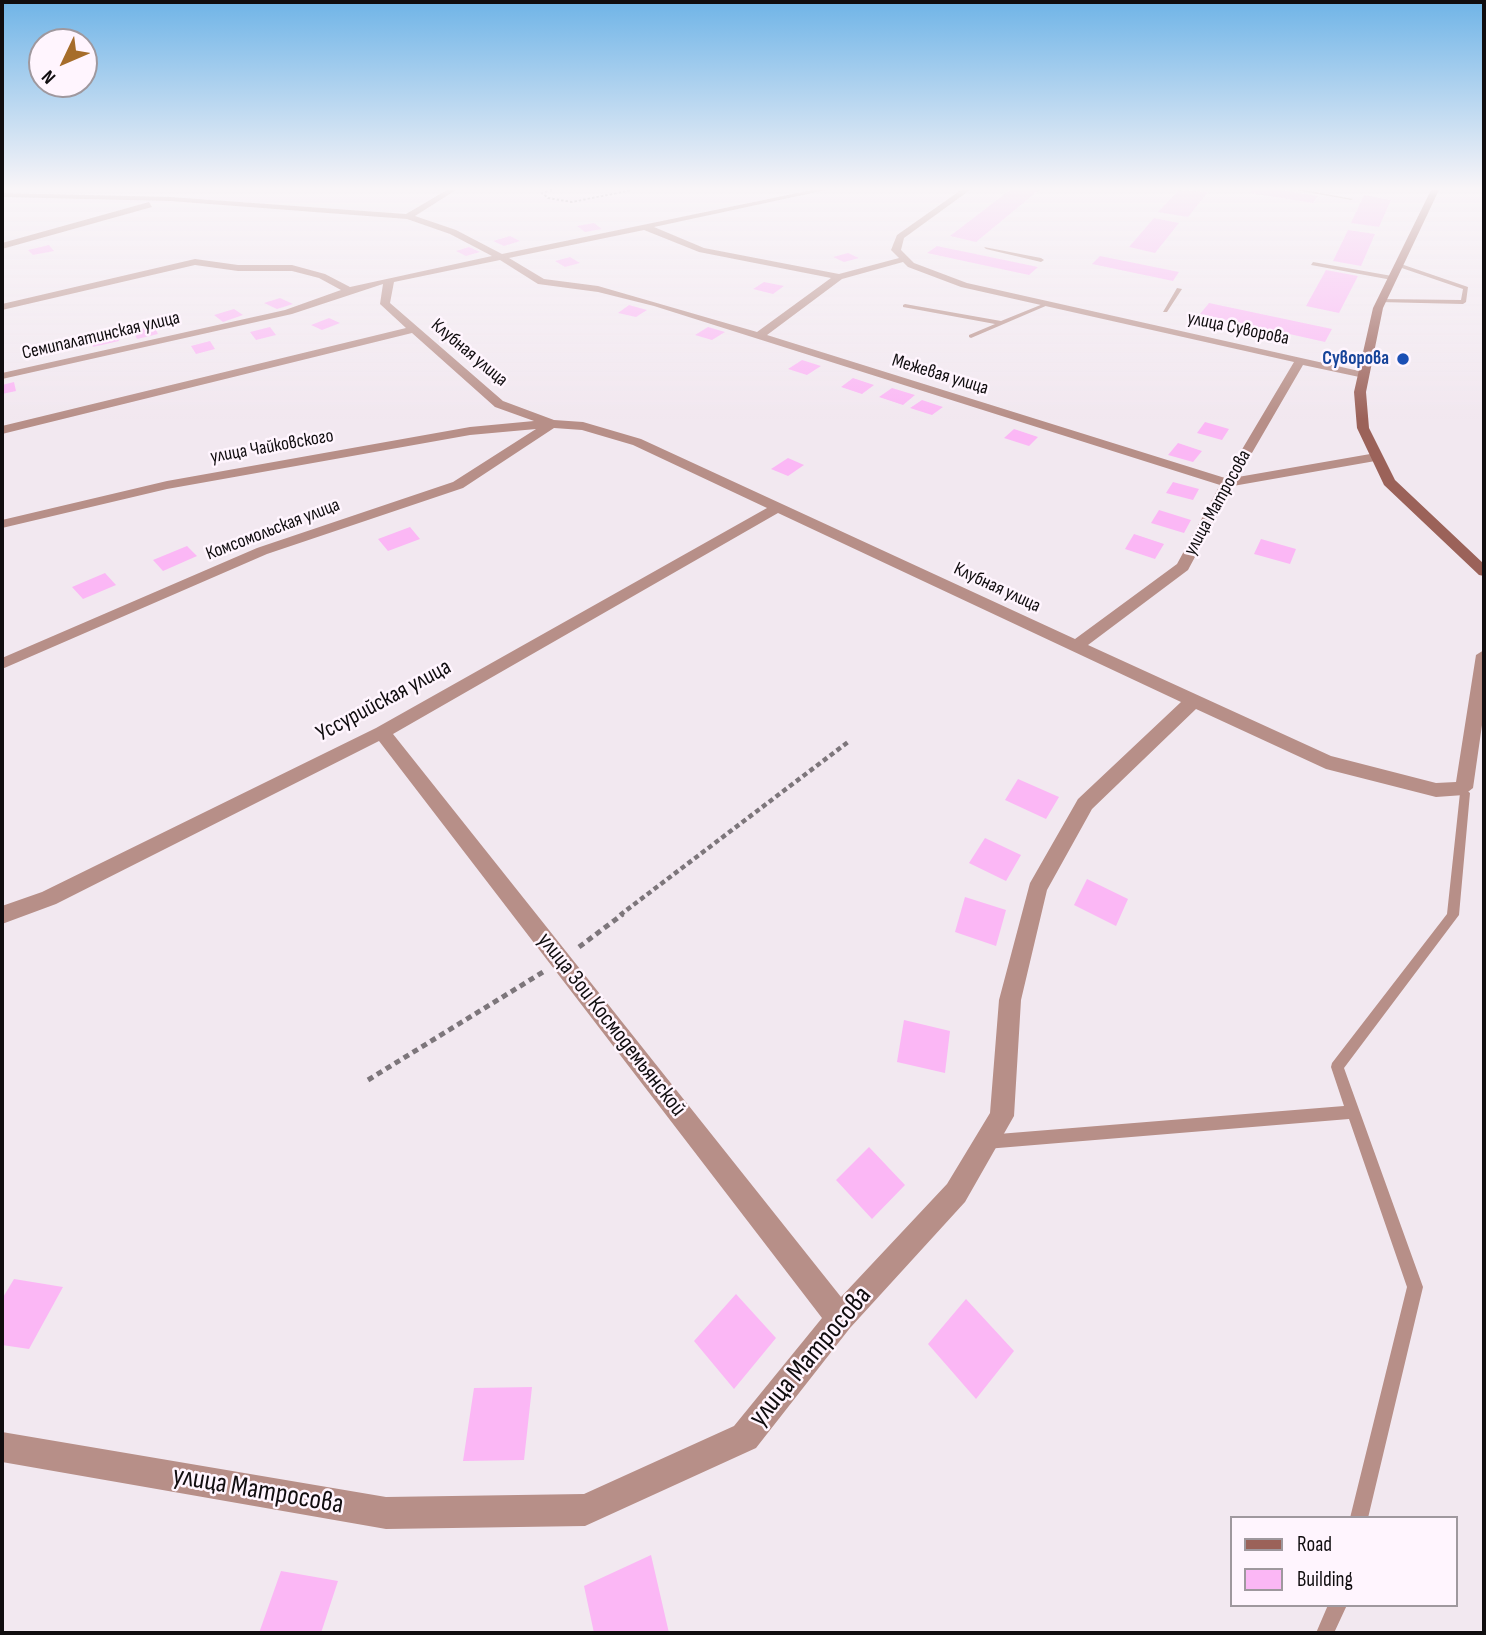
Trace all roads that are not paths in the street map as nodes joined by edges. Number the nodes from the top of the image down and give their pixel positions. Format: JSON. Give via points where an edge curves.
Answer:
{"nodes":[{"id":1,"x":177,"y":266,"type":"edge"},
{"id":2,"x":226,"y":266,"type":"edge"},
{"id":3,"x":452,"y":266,"type":"edge"},
{"id":4,"x":516,"y":266,"type":"edge"},
{"id":5,"x":785,"y":266,"type":"edge"},
{"id":6,"x":878,"y":266,"type":"edge"},
{"id":7,"x":914,"y":266,"type":"edge"},
{"id":8,"x":1326,"y":266,"type":"edge"},
{"id":9,"x":1397,"y":266,"type":"edge"},
{"id":10,"x":1402,"y":266,"type":"edge"},
{"id":11,"x":839,"y":277,"type":"junction"},
{"id":12,"x":1392,"y":278,"type":"junction"},
{"id":13,"x":389,"y":280,"type":"junction"},
{"id":14,"x":1180,"y":289,"type":"dead end"},
{"id":15,"x":349,"y":290,"type":"junction"},
{"id":16,"x":1381,"y":301,"type":"junction"},
{"id":17,"x":1045,"y":304,"type":"junction"},
{"id":18,"x":905,"y":306,"type":"dead end"},
{"id":19,"x":2,"y":307,"type":"edge"},
{"id":20,"x":1165,"y":311,"type":"dead end"},
{"id":21,"x":1001,"y":323,"type":"junction"},
{"id":22,"x":411,"y":330,"type":"junction"},
{"id":23,"x":971,"y":336,"type":"dead end"},
{"id":24,"x":757,"y":337,"type":"junction"},
{"id":25,"x":1300,"y":361,"type":"junction"},
{"id":26,"x":1364,"y":375,"type":"junction"},
{"id":27,"x":2,"y":376,"type":"edge"},
{"id":28,"x":552,"y":424,"type":"junction"},
{"id":29,"x":2,"y":430,"type":"edge"},
{"id":30,"x":1376,"y":457,"type":"junction"},
{"id":31,"x":1228,"y":483,"type":"junction"},
{"id":32,"x":778,"y":507,"type":"junction"},
{"id":33,"x":2,"y":524,"type":"edge"},
{"id":34,"x":1484,"y":572,"type":"edge"},
{"id":35,"x":1076,"y":646,"type":"junction"},
{"id":36,"x":1484,"y":655,"type":"edge"},
{"id":37,"x":2,"y":664,"type":"edge"},
{"id":38,"x":1192,"y":702,"type":"junction"},
{"id":39,"x":382,"y":732,"type":"junction"},
{"id":40,"x":1465,"y":793,"type":"dead end"},
{"id":41,"x":2,"y":915,"type":"edge"},
{"id":42,"x":1353,"y":1112,"type":"junction"},
{"id":43,"x":986,"y":1142,"type":"junction"},
{"id":44,"x":840,"y":1318,"type":"junction"},
{"id":45,"x":2,"y":1447,"type":"edge"},
{"id":46,"x":1359,"y":1516,"type":"edge"},
{"id":47,"x":1337,"y":1607,"type":"edge"},
{"id":48,"x":1325,"y":1633,"type":"edge"}],
"edges":[{"from":1,"to":19,"type":"street"},
{"from":2,"to":15,"type":"street","via":[[292,268]]},
{"from":3,"to":13,"type":"street","name":"Семипалатинская улица"},
{"from":4,"to":24,"type":"street","name":"Межевая улица","via":[[541,282],[598,289],[658,304]]},
{"from":5,"to":11,"type":"street"},
{"from":6,"to":11,"type":"street"},
{"from":7,"to":17,"type":"street","name":"улица Суворова","via":[[964,285]]},
{"from":8,"to":12,"type":"lane"},
{"from":9,"to":12,"type":"main road"},
{"from":10,"to":16,"type":"lane","via":[[1466,288],[1463,302]]},
{"from":11,"to":24,"type":"street"},
{"from":12,"to":16,"type":"main road"},
{"from":13,"to":15,"type":"street","name":"Семипалатинская улица"},
{"from":13,"to":22,"type":"street","name":"Клубная улица","via":[[385,304]]},
{"from":14,"to":20,"type":"lane"},
{"from":15,"to":27,"type":"street","name":"Семипалатинская улица","via":[[288,312]]},
{"from":16,"to":26,"type":"main road"},
{"from":17,"to":21,"type":"lane"},
{"from":17,"to":25,"type":"street","name":"улица Суворова"},
{"from":18,"to":21,"type":"lane"},
{"from":21,"to":23,"type":"lane"},
{"from":22,"to":28,"type":"street","name":"Клубная улица","via":[[499,404]]},
{"from":22,"to":29,"type":"street","name":"Клубная улица"},
{"from":24,"to":31,"type":"street","name":"Межевая улица"},
{"from":25,"to":26,"type":"street","name":"улица Суворова"},
{"from":25,"to":31,"type":"street","name":"улица Матросова"},
{"from":26,"to":30,"type":"main road","via":[[1360,392],[1363,428]]},
{"from":28,"to":32,"type":"street","name":"Клубная улица","via":[[583,426],[636,442]]},
{"from":28,"to":33,"type":"street","name":"улица Чайковского","via":[[470,431],[167,485]]},
{"from":28,"to":37,"type":"street","name":"Комсомольская улица","via":[[458,485],[262,551]]},
{"from":30,"to":31,"type":"street","name":"Межевая улица"},
{"from":30,"to":34,"type":"main road","via":[[1389,482]]},
{"from":31,"to":35,"type":"street","name":"улица Матросова","via":[[1183,567]]},
{"from":32,"to":35,"type":"street","name":"Клубная улица"},
{"from":32,"to":39,"type":"street","name":"Уссурийская улица"},
{"from":35,"to":38,"type":"street","name":"Клубная улица"},
{"from":36,"to":38,"type":"street","name":"Клубная улица","via":[[1464,788],[1452,791],[1326,762]]},
{"from":38,"to":43,"type":"street","name":"улица Матросова","via":[[1086,804],[1037,889],[1010,1000],[1002,1116]]},
{"from":39,"to":41,"type":"street","name":"Уссурийская улица","via":[[49,898]]},
{"from":39,"to":44,"type":"street","name":"улица Зои Космодемьянской"},
{"from":40,"to":42,"type":"lane","via":[[1453,915],[1337,1067]]},
{"from":42,"to":43,"type":"lane"},
{"from":42,"to":46,"type":"lane","via":[[1415,1287]]},
{"from":43,"to":44,"type":"street","name":"улица Матросова","via":[[956,1193]]},
{"from":44,"to":45,"type":"street","name":"улица Матросова","via":[[745,1437],[585,1510],[386,1513]]},
{"from":47,"to":48,"type":"lane"}]}
